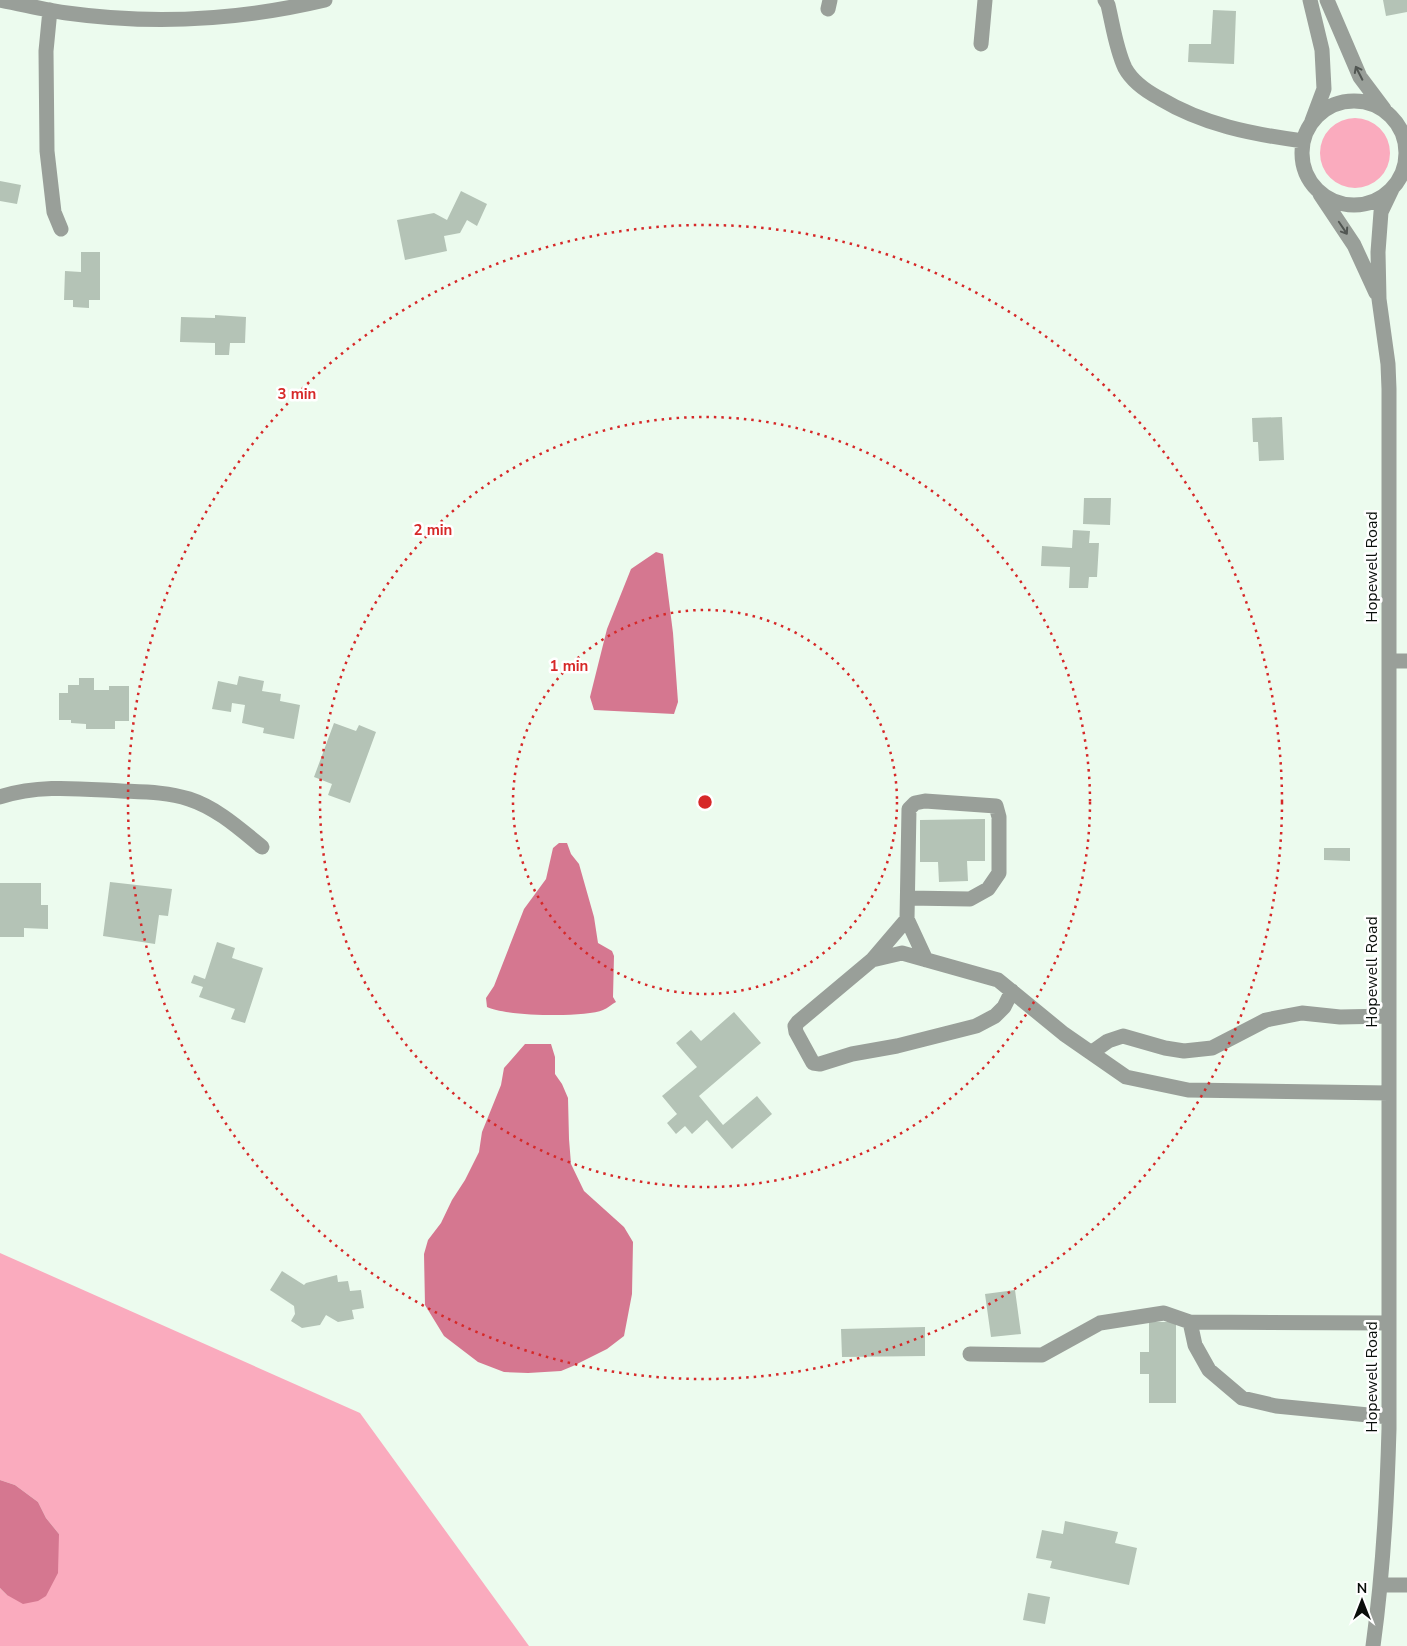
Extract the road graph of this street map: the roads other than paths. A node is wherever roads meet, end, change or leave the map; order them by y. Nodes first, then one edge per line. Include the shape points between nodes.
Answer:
1 (0, 0) edge
2 (325, 0) edge
3 (985, 0) edge
4 (1105, 0) edge
5 (1310, 0) edge
6 (1327, 0) edge
7 (50, 10) junction
8 (981, 44) dead end
9 (1387, 112) junction
10 (1310, 125) junction
11 (1403, 127) edge
12 (1303, 141) junction
13 (1398, 183) edge
14 (1316, 188) junction
15 (61, 228) dead end
16 (1379, 299) junction
17 (1407, 660) edge
18 (1389, 661) junction
19 (0, 796) edge
20 (262, 847) dead end
21 (908, 898) junction
22 (907, 919) junction
23 (872, 960) junction
24 (926, 960) junction
25 (1012, 991) junction
26 (1389, 1016) junction
27 (1091, 1053) junction
28 (1389, 1093) junction
29 (1190, 1322) junction
30 (1389, 1324) junction
31 (970, 1354) dead end
32 (1389, 1417) junction
33 (1381, 1585) junction
34 (1407, 1585) edge
35 (1373, 1646) edge

1 - 7 street
2 - 7 street via 298,7 182,20 124,19
3 - 8 street
4 - 12 street via 1126,69 1144,90 1179,110 1221,127
5 - 10 street via 1322,50 1324,89
9 -> 6 street via 1360,77
7 - 15 street via 46,51 47,151 54,212
9 - 10 street via 1372,104 1354,101 1337,104 1322,112
9 - 11 street
10 - 12 street
11 - 13 street via 1406,154
12 - 14 street via 1302,158 1306,174
13 - 14 street via 1378,199 1362,204 1345,204
13 - 16 street, Hopewell Road via 1381,212
14 -> 16 street, Hopewell Road via 1354,245
16 - 18 street, Hopewell Road via 1389,389
17 - 18 street
18 - 26 street, Hopewell Road
19 - 20 street via 62,788 166,794 212,809
21 - 21 street via 909,809 915,803 925,801 996,806 999,873 988,890 970,899
21 - 22 street
22 - 23 street
22 - 24 street
23 - 24 street via 902,953
23 - 25 street via 795,1026 813,1063 820,1064 976,1026 1000,1012
24 - 25 street via 998,980
25 - 27 street
26 - 27 street via 1294,1014 1266,1020 1212,1048 1184,1051 1123,1036 1108,1041
26 - 28 street, Hopewell Road
27 - 28 street via 1126,1077 1188,1090
28 - 30 street, Hopewell Road
29 - 30 street
29 - 31 street via 1164,1313 1100,1323 1042,1355
29 - 32 street via 1195,1345 1209,1370 1242,1398 1276,1406
30 - 32 street, Hopewell Road
32 - 33 street, Hopewell Road
33 - 34 street
33 - 35 street, Hopewell Road

